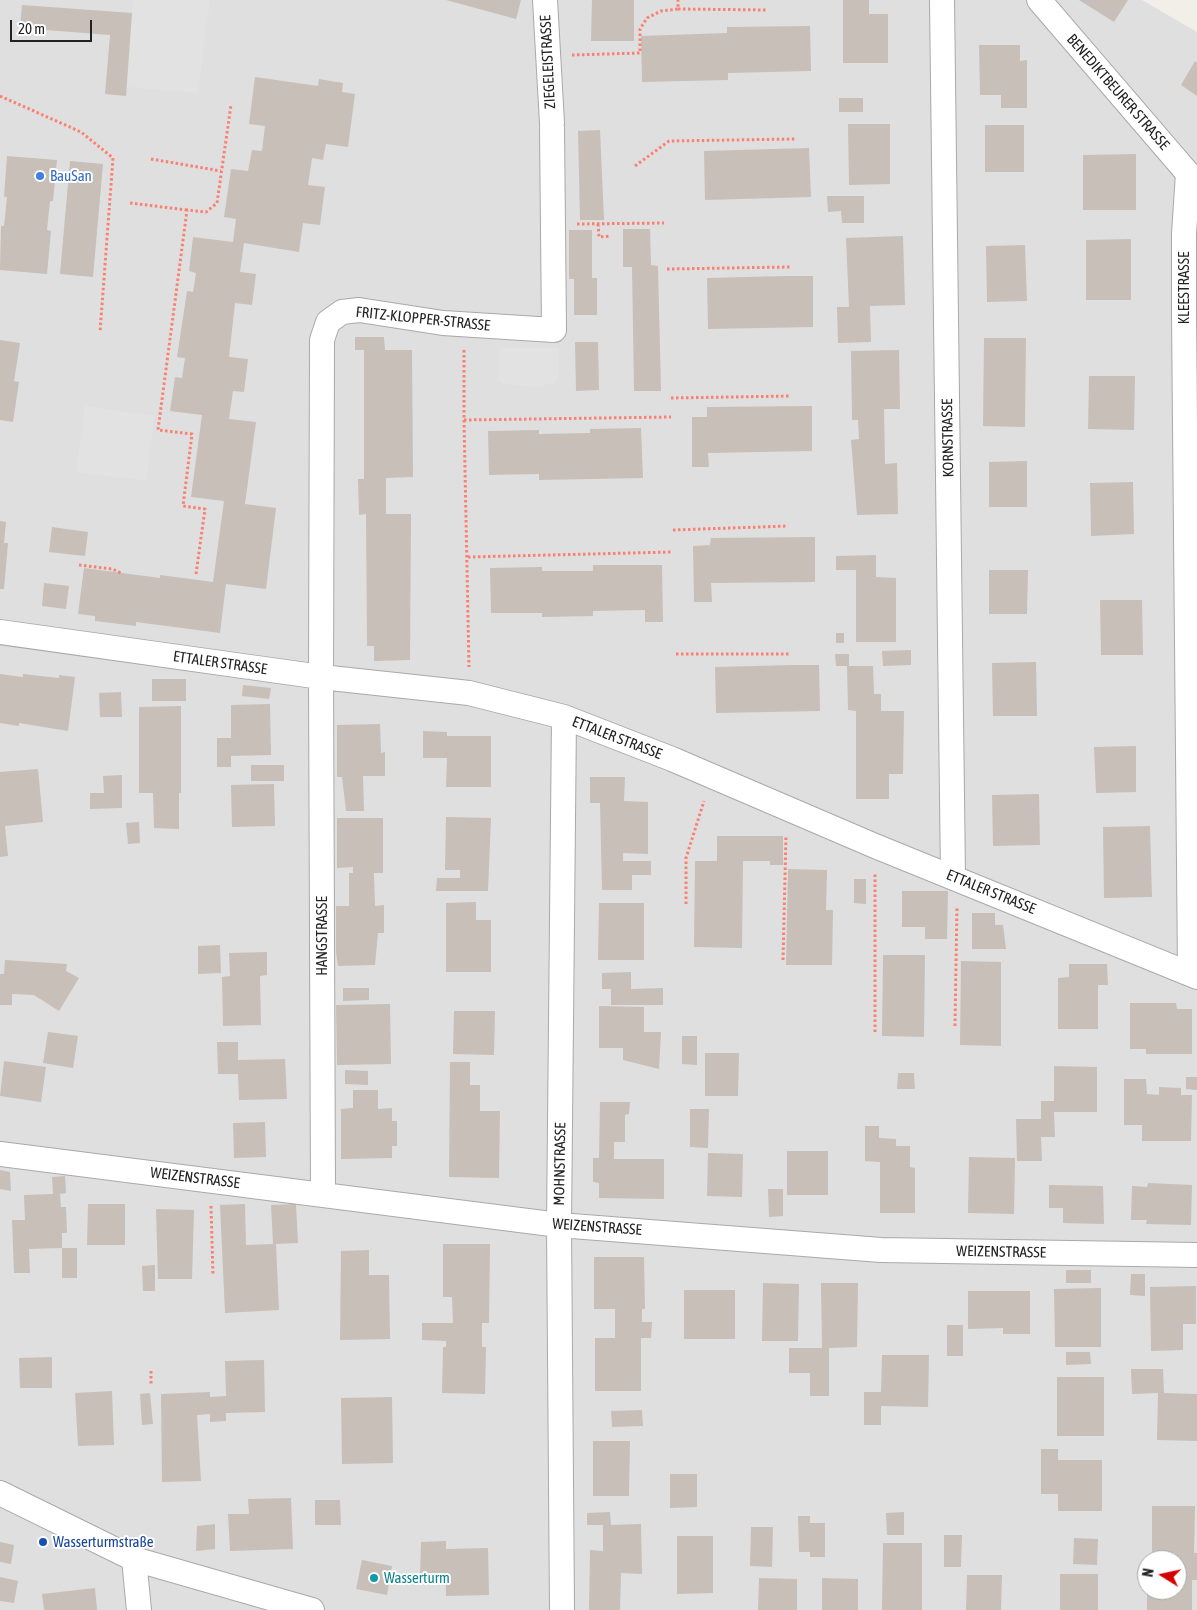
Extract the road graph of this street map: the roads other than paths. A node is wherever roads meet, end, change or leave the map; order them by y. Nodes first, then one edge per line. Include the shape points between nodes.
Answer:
1 (545, 0) edge
2 (942, 0) edge
3 (1039, 0) edge
4 (552, 126) joint
5 (1192, 179) edge
6 (0, 632) edge
7 (320, 677) junction
8 (564, 717) junction
9 (955, 877) junction
10 (1194, 975) edge
11 (0, 1154) edge
12 (323, 1195) junction
13 (559, 1225) junction
14 (1197, 1255) edge
15 (0, 1493) edge
16 (134, 1559) junction
17 (139, 1610) edge
18 (312, 1610) edge
19 (562, 1610) edge

1 - 4 street, ZIEGELEISTRASSE
2 - 9 street, KORNSTRASSE
3 - 5 street, BENEDIKTBEURER STRASSE
4 - 7 street, FRITZ-KLOPPER-STRASSE via 554,330 443,323 359,310 342,312 328,322 322,340
5 - 10 street, KLEESTRASSE via 1184,234 1184,278
6 - 7 street, ETTALER STRASSE
7 - 8 street, ETTALER STRASSE via 469,693
7 - 12 street, HANGSTRASSE
8 - 9 street, ETTALER STRASSE
8 - 13 street, MOHNSTRASSE
9 - 10 street, ETTALER STRASSE
11 - 12 street, WEIZENSTRASSE
12 - 13 street, WEIZENSTRASSE
13 - 14 street, WEIZENSTRASSE via 881,1250
13 - 19 street, MOHNSTRASSE
15 - 16 street
16 - 17 street
16 - 18 street

